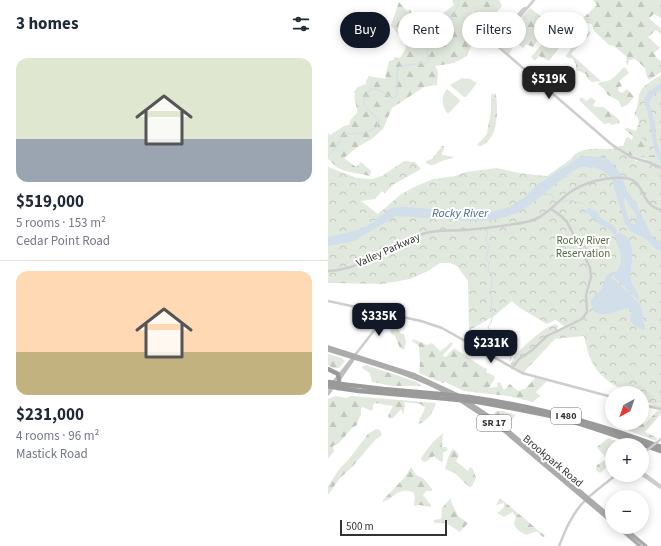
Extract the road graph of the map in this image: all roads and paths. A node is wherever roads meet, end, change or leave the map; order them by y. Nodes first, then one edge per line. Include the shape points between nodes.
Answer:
1 (534, 0) edge
2 (661, 168) edge
3 (551, 209) junction
4 (661, 210) edge
5 (328, 270) edge
6 (328, 301) edge
7 (387, 314) junction
8 (328, 346) edge
9 (328, 350) edge
10 (354, 357) junction
11 (512, 368) junction
12 (328, 369) edge
13 (340, 380) junction
14 (328, 383) edge
15 (328, 389) edge
16 (328, 394) edge
17 (605, 395) edge
18 (649, 407) edge
19 (661, 410) edge
20 (661, 439) edge
21 (661, 447) edge
22 (649, 449) edge
23 (661, 451) edge
24 (649, 479) edge
25 (608, 482) edge
26 (661, 487) edge
27 (587, 499) junction
28 (605, 513) edge
29 (605, 516) edge
30 (626, 534) edge
31 (631, 534) edge
32 (559, 546) edge
33 (640, 546) edge
34 (646, 546) edge

1 - 2 street via 495,44 611,144 631,156
3 - 4 street, Valley Parkway via 576,189 590,183 622,178 636,182 648,203
3 - 5 street, Valley Parkway via 526,222 492,228 430,232 354,266
3 - 11 street via 566,222 590,268 591,277 586,295 587,312 582,319 547,336
6 - 7 street
7 - 10 street
7 - 11 street via 442,328
8 - 10 main road, Brookpark Road / SR 17
9 - 10 main road, Brookpark Road / SR 17
10 - 13 main road
10 - 13 main road
10 - 27 main road, Brookpark Road / SR 17 via 427,380 473,405 499,423
11 - 17 street
12 - 13 highway
13 - 14 highway, I 480, bridge
13 - 15 main road
13 - 16 main road
13 - 21 highway, I 480, bridge via 469,397 567,416
13 - 23 highway, I 480, bridge via 374,392 514,408 573,422
18 - 19 street
20 - 22 street, bridge
24 - 26 street
25 - 27 street
27 - 28 main road, Brookpark Road / SR 17
27 - 29 main road, Brookpark Road / SR 17
27 - 32 street via 572,516
30 - 33 main road
31 - 34 main road

